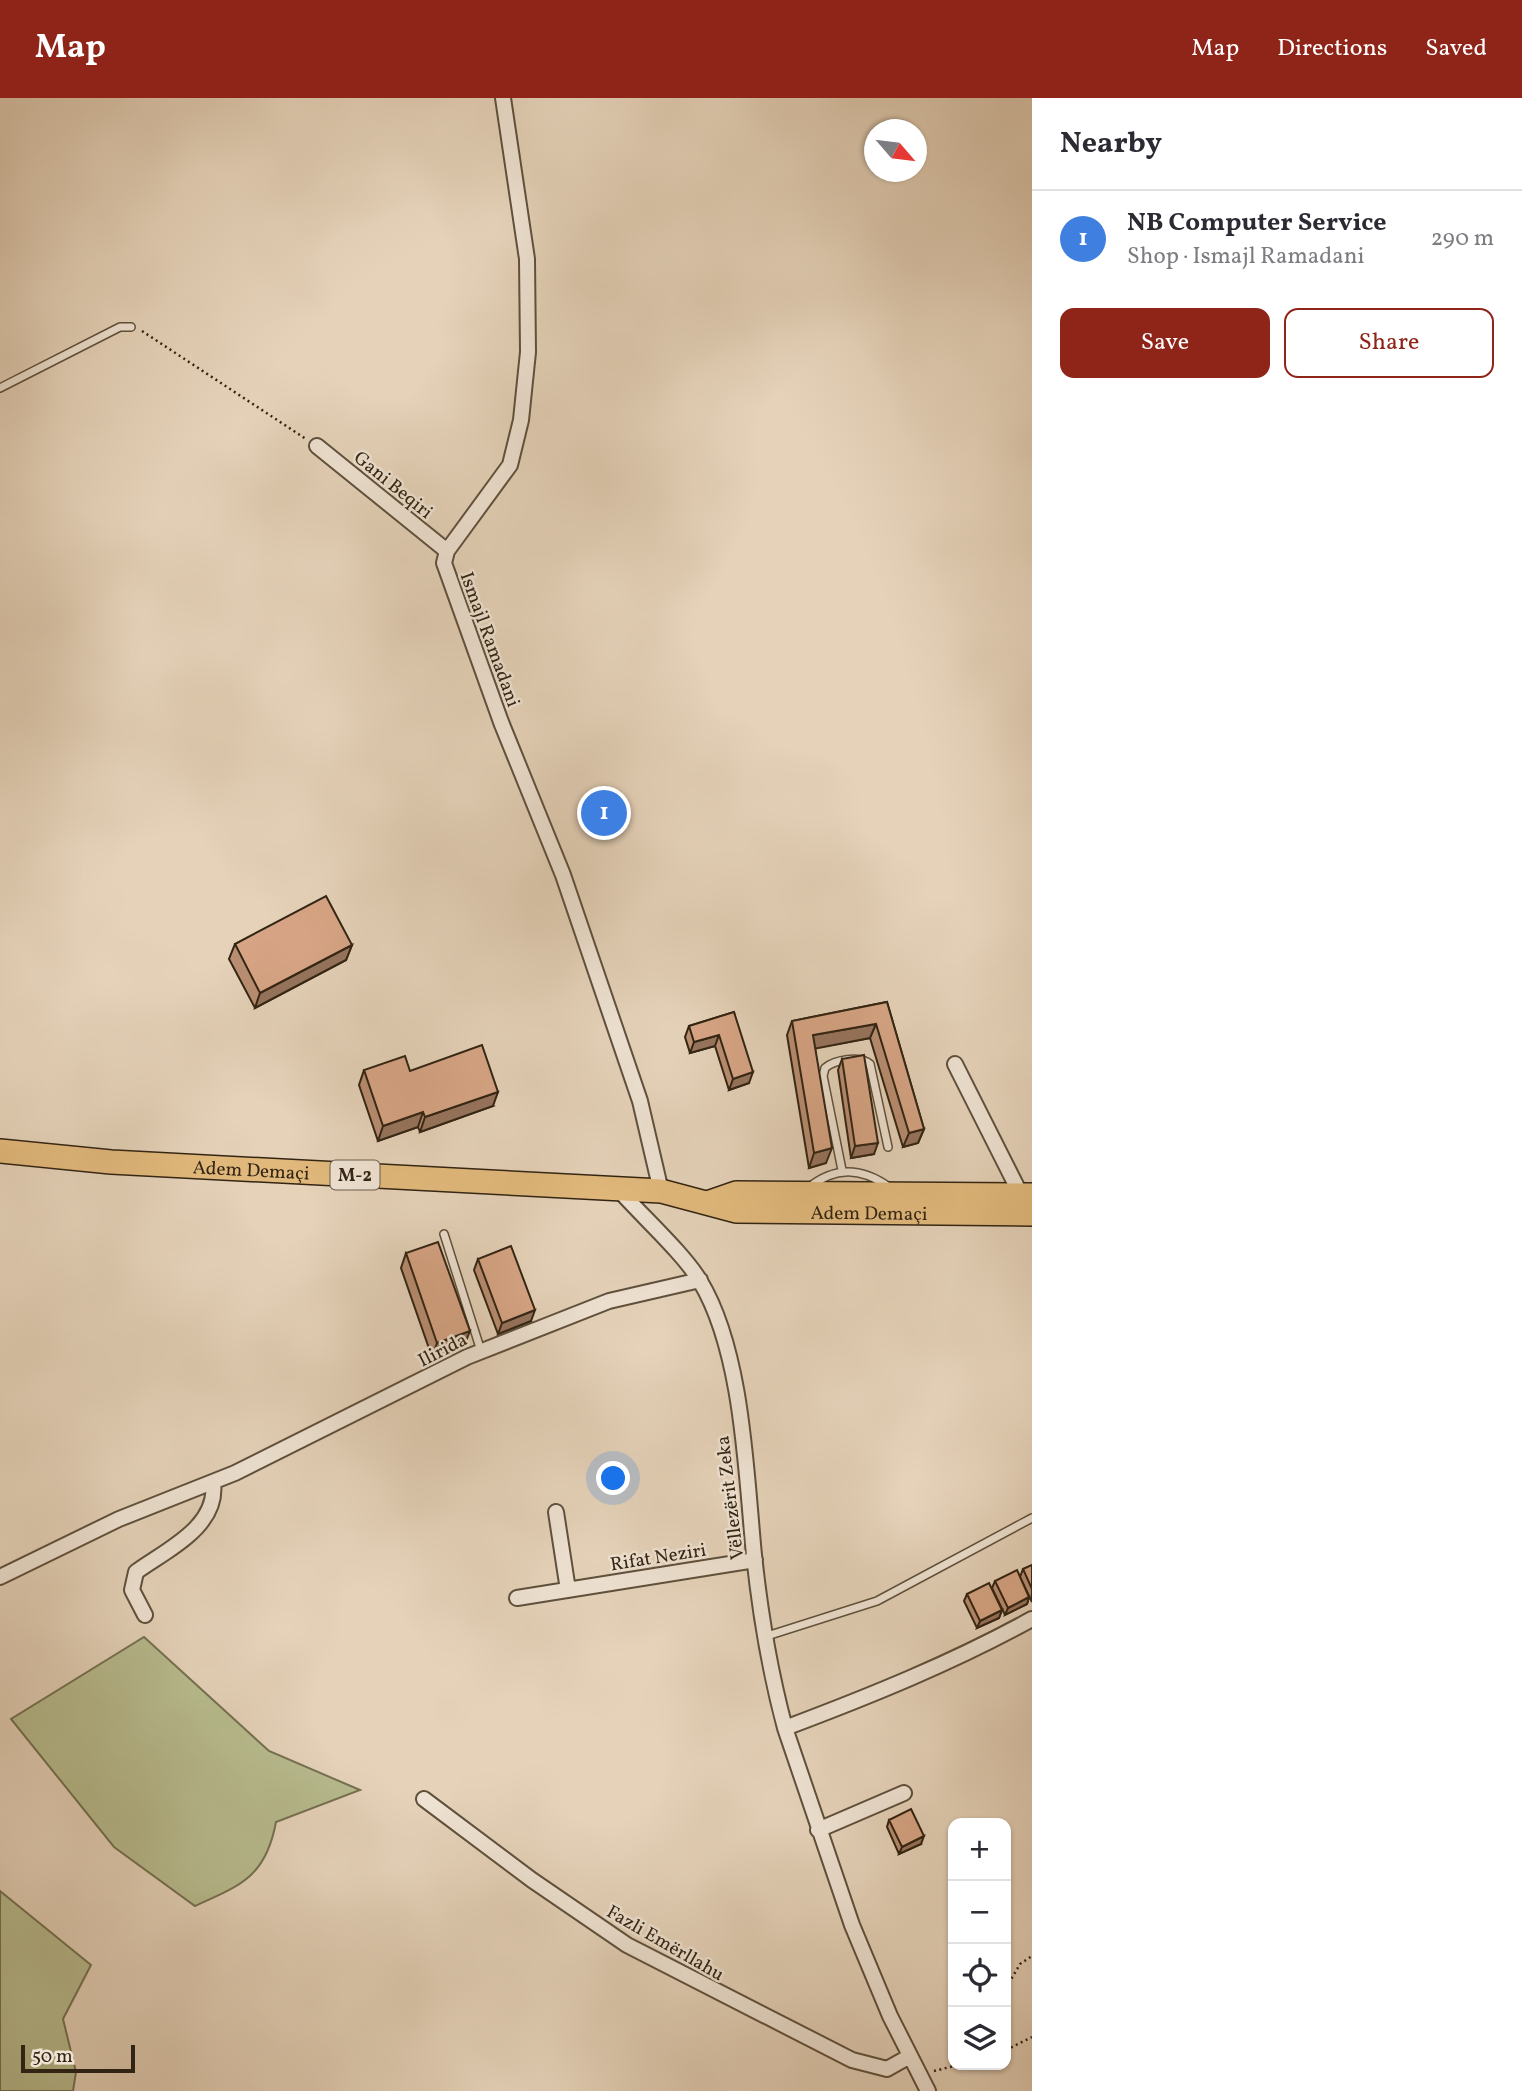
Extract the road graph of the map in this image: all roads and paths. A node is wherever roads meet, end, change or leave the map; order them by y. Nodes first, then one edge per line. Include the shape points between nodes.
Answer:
1 (503, 98) edge
2 (131, 327) joint
3 (0, 388) edge
4 (317, 446) joint
5 (447, 551) junction
6 (955, 1064) dead end
7 (888, 1147) dead end
8 (0, 1151) edge
9 (842, 1170) junction
10 (619, 1190) junction
11 (661, 1191) junction
12 (801, 1194) junction
13 (898, 1194) junction
14 (1028, 1201) edge
15 (710, 1202) junction
16 (444, 1234) dead end
17 (700, 1280) junction
18 (481, 1351) junction
19 (213, 1482) junction
20 (556, 1513) dead end
21 (1032, 1518) edge
22 (755, 1560) junction
23 (0, 1577) edge
24 (568, 1590) junction
25 (517, 1598) dead end
26 (145, 1615) dead end
27 (1032, 1619) edge
28 (767, 1636) junction
29 (785, 1728) junction
30 (904, 1793) dead end
31 (424, 1799) dead end
32 (818, 1830) junction
33 (1032, 1956) edge
34 (1011, 1980) edge
35 (1032, 2038) edge
36 (1011, 2048) edge
37 (910, 2056) junction
38 (948, 2067) edge
39 (921, 2074) junction
40 (928, 2091) edge

1 - 5 street, Ismajl Ramadani via 527,259 528,352 521,419 510,465
2 - 3 lane via 120,327
2 - 4 path via 152,335
4 - 5 street, Gani Beqiri
5 - 11 street, Ismajl Ramadani via 446,574 563,875 631,1076
6 - 14 street
7 - 9 lane via 870,1064 860,1059 830,1064 823,1076
8 - 10 main road, Adem Demaçi / M-2 via 124,1163
9 - 12 lane
9 - 13 lane via 865,1173
10 - 11 main road, Adem Demaçi / M-2
10 - 17 street, Vëllezërit Zeka
11 - 15 main road, Adem Demaçi / M-2
12 - 13 main road, Adem Demaçi / M-2
12 - 15 main road, Adem Demaçi / M-2 via 736,1193
13 - 14 main road, Adem Demaçi / M-2
14 - 15 main road, Adem Demaçi / M-2 via 736,1211
16 - 18 lane
17 - 18 street, Ilirida via 609,1301
17 - 22 street, Vëllezërit Zeka via 718,1322 732,1374
18 - 19 street, Ilirida
19 - 23 street, Ilirida via 119,1519
19 - 26 street via 212,1502 198,1528 136,1572 132,1591
20 - 24 street
21 - 28 lane via 877,1601
22 - 24 street, Rifat Neziri
22 - 28 street, Vëllezërit Zeka
24 - 25 street, Rifat Neziri
27 - 29 street via 891,1688
28 - 29 street, Vëllezërit Zeka
29 - 32 street, Vëllezërit Zeka
30 - 32 street
31 - 37 street, Fazli Emërllahu via 626,1945 727,1999 852,2060 887,2069
32 - 37 street, Vëllezërit Zeka via 852,1925
33 - 34 path via 1020,1964
35 - 36 path
37 - 39 street, Vëllezërit Zeka
38 - 39 path
39 - 40 street, Vëllezërit Zeka

